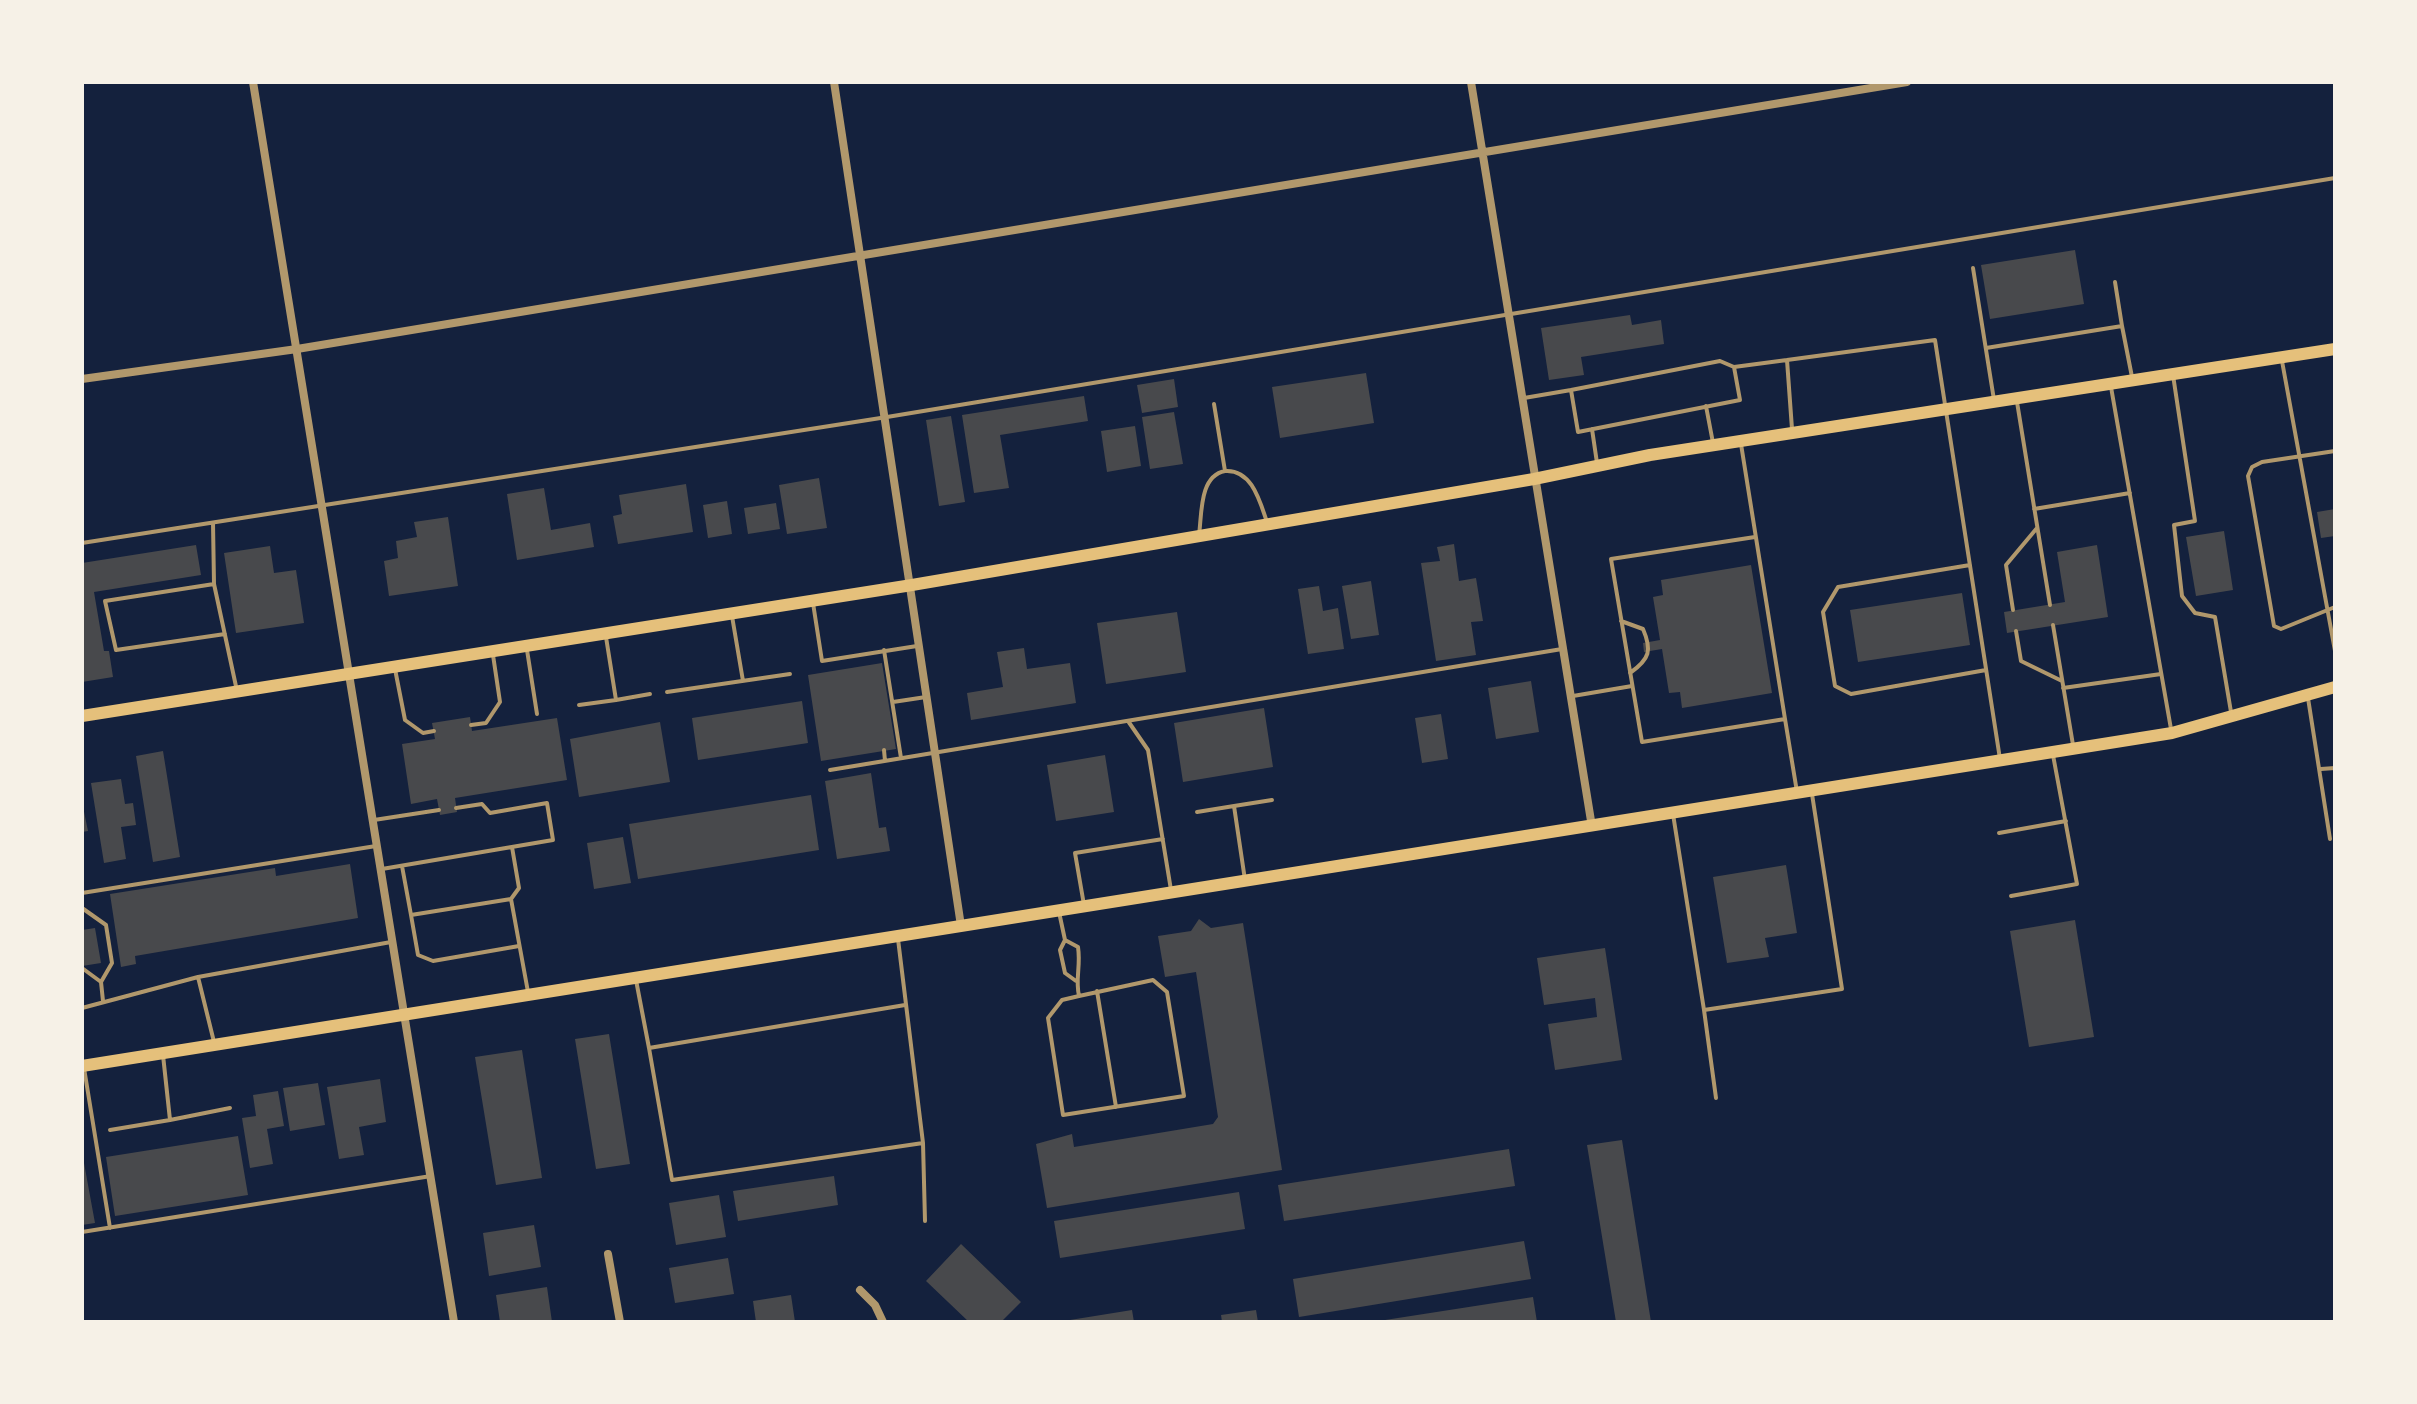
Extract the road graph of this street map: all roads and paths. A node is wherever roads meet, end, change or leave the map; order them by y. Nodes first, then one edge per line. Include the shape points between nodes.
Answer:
1 (253, 82) edge
2 (834, 82) edge
3 (1471, 82) edge
4 (1907, 82) edge
5 (1482, 151) junction
6 (2335, 178) edge
7 (863, 257) junction
8 (1973, 268) dead end
9 (2115, 282) dead end
10 (1508, 316) junction
11 (2122, 326) junction
12 (1986, 348) junction
13 (297, 349) junction
14 (2335, 349) edge
15 (2281, 359) junction
16 (1787, 360) junction
17 (1734, 367) junction
18 (2173, 375) junction
19 (82, 379) edge
20 (2132, 381) junction
21 (2111, 385) junction
22 (1571, 390) junction
23 (1522, 399) junction
24 (2016, 399) junction
25 (1995, 402) junction
26 (1214, 404) dead end
27 (1706, 406) junction
28 (1947, 410) junction
29 (887, 417) junction
30 (1592, 429) junction
31 (1792, 433) junction
32 (1741, 441) junction
33 (1713, 446) junction
34 (2335, 451) edge
35 (2298, 456) junction
36 (1598, 465) junction
37 (1225, 471) junction
38 (1534, 479) junction
39 (2130, 493) junction
40 (323, 506) junction
41 (2034, 509) junction
42 (213, 522) junction
43 (1268, 524) junction
44 (2037, 528) junction
45 (1199, 536) junction
46 (1755, 537) junction
47 (82, 543) edge
48 (1970, 565) junction
49 (214, 584) junction
50 (912, 585) junction
51 (812, 601) junction
52 (2050, 605) dead end
53 (2335, 607) edge
54 (2013, 610) dead end
55 (2327, 610) junction
56 (732, 614) junction
57 (1621, 621) junction
58 (2053, 625) dead end
59 (2016, 631) dead end
60 (225, 634) junction
61 (606, 634) junction
62 (921, 645) junction
63 (527, 647) junction
64 (1562, 649) junction
65 (884, 650) junction
66 (2335, 651) edge
67 (493, 653) junction
68 (395, 669) junction
69 (1986, 670) junction
70 (1630, 673) junction
71 (790, 674) dead end
72 (2161, 674) junction
73 (352, 676) junction
74 (743, 681) junction
75 (2062, 681) junction
76 (1632, 686) junction
77 (2335, 687) edge
78 (2063, 688) junction
79 (667, 692) dead end
80 (237, 693) junction
81 (650, 694) dead end
82 (2308, 696) junction
83 (928, 697) junction
84 (1570, 697) junction
85 (616, 700) junction
86 (893, 702) junction
87 (579, 705) dead end
88 (537, 714) dead end
89 (82, 716) edge
90 (2232, 718) junction
91 (1785, 719) junction
92 (1128, 721) junction
93 (471, 725) dead end
94 (434, 731) dead end
95 (2172, 733) junction
96 (2073, 749) junction
97 (884, 750) dead end
98 (936, 752) junction
99 (2053, 753) junction
100 (901, 758) junction
101 (885, 761) junction
102 (2000, 761) junction
103 (2335, 768) edge
104 (2321, 769) junction
105 (830, 770) dead end
106 (1812, 792) junction
107 (1797, 794) junction
108 (1272, 800) dead end
109 (1234, 806) junction
110 (456, 808) dead end
111 (439, 810) dead end
112 (1197, 812) dead end
113 (1673, 814) junction
114 (374, 820) junction
115 (2066, 821) junction
116 (1592, 827) junction
117 (1999, 833) dead end
118 (1163, 839) junction
119 (2330, 839) dead end
120 (379, 846) junction
121 (512, 847) junction
122 (402, 866) junction
123 (382, 869) junction
124 (1245, 882) junction
125 (82, 893) edge
126 (1172, 893) junction
127 (2011, 896) dead end
128 (511, 899) junction
129 (1084, 907) junction
130 (82, 908) edge
131 (1059, 911) junction
132 (411, 915) junction
133 (961, 926) junction
134 (898, 936) junction
135 (1065, 940) junction
136 (394, 941) junction
137 (519, 946) junction
138 (82, 968) edge
139 (198, 977) junction
140 (636, 977) junction
141 (1076, 981) junction
142 (101, 982) junction
143 (1097, 991) junction
144 (528, 994) junction
145 (1079, 996) junction
146 (103, 1001) junction
147 (905, 1005) junction
148 (82, 1008) edge
149 (1704, 1010) junction
150 (405, 1013) junction
151 (214, 1044) junction
152 (649, 1048) junction
153 (162, 1053) junction
154 (83, 1066) edge
155 (1716, 1098) dead end
156 (1116, 1107) junction
157 (230, 1108) dead end
158 (170, 1120) junction
159 (110, 1130) dead end
160 (923, 1143) junction
161 (431, 1176) junction
162 (925, 1221) dead end
163 (110, 1228) junction
164 (82, 1232) edge
165 (608, 1254) dead end
166 (860, 1290) dead end
167 (454, 1322) edge
168 (620, 1322) edge
169 (883, 1322) edge

1 - 13 street
2 - 7 street
3 - 5 street
4 - 5 street
5 - 7 street
5 - 10 street
6 - 10 lane
7 - 13 street
7 - 29 street
8 - 12 lane
9 - 11 lane
10 - 23 street
10 - 29 lane
11 - 12 lane
11 - 20 lane
12 - 25 lane
13 - 19 street
13 - 40 street
14 - 15 main road
15 - 18 main road
15 - 35 lane
16 - 17 lane
16 - 28 lane via 1935,340
16 - 31 lane
17 - 22 lane via 1720,361
17 - 27 lane via 1740,400
18 - 20 main road
18 - 90 lane via 2195,521 2174,525 2182,596 2195,613 2215,617
20 - 21 main road
21 - 24 main road
21 - 39 lane
22 - 23 lane
22 - 30 lane via 1578,432
23 - 38 street
24 - 25 main road
24 - 41 lane
25 - 28 main road
26 - 37 lane
27 - 30 lane
27 - 33 lane
28 - 31 main road
28 - 48 lane
29 - 40 lane
29 - 50 street
30 - 36 lane
31 - 32 main road
32 - 33 main road
32 - 46 lane
33 - 36 main road
34 - 35 lane
35 - 55 lane
35 - 55 lane via 2262,462 2248,476 2270,620 2281,629
36 - 38 main road
37 - 43 lane via 1243,475 1254,488
37 - 45 lane via 1209,480
38 - 43 main road
38 - 64 street
39 - 41 lane
39 - 72 lane
40 - 42 lane
40 - 73 street
41 - 44 lane
42 - 47 lane
42 - 49 lane
43 - 45 main road
44 - 52 lane
44 - 54 lane via 2006,565
45 - 50 main road
46 - 57 lane via 1611,559
46 - 91 lane
48 - 69 lane
48 - 69 lane via 1838,587 1823,612 1835,686 1851,694
49 - 60 lane
49 - 60 lane via 105,601 116,650
50 - 51 main road
50 - 62 street
51 - 56 main road
51 - 65 lane via 822,661
53 - 55 lane
55 - 66 lane
56 - 61 main road
56 - 74 lane
57 - 70 lane
57 - 70 lane via 1643,629 1650,651
58 - 75 lane
59 - 75 lane via 2021,661
60 - 80 lane
61 - 63 main road
61 - 85 lane
62 - 65 lane
62 - 83 street
63 - 67 main road
63 - 88 lane
64 - 84 street
64 - 92 lane
65 - 86 lane
67 - 68 main road
67 - 93 lane via 500,702 486,723
68 - 73 main road
68 - 94 lane via 405,720 423,733
69 - 102 lane
70 - 76 lane
71 - 74 lane
72 - 78 lane
72 - 95 lane
73 - 80 main road
73 - 114 street
74 - 79 lane
75 - 78 lane
76 - 84 lane
76 - 91 lane via 1642,742
77 - 82 main road
78 - 96 lane
80 - 89 main road
81 - 85 lane
82 - 90 main road
82 - 104 lane
83 - 86 lane
83 - 98 street
84 - 116 street
85 - 87 lane
86 - 100 lane
90 - 95 main road
91 - 107 lane
92 - 98 lane
92 - 118 lane via 1148,750
95 - 96 main road
96 - 99 main road
97 - 101 lane
98 - 100 lane
98 - 133 street
99 - 102 main road
99 - 115 lane
100 - 101 lane
101 - 105 lane
102 - 106 main road
103 - 104 lane
104 - 119 lane
106 - 107 main road
106 - 149 lane via 1842,989
107 - 113 main road
108 - 109 lane
109 - 112 lane
109 - 124 lane
110 - 121 lane via 482,804 490,813 547,803 553,840
111 - 114 lane
113 - 116 main road
113 - 149 lane
114 - 120 street
115 - 117 lane
115 - 127 lane via 2077,884
116 - 124 main road
118 - 126 lane
118 - 129 lane via 1075,853
120 - 123 street
120 - 125 lane
121 - 122 lane
121 - 128 lane via 519,888
122 - 123 lane
122 - 132 lane
123 - 136 street
124 - 126 main road
126 - 129 main road
128 - 132 lane
128 - 137 lane
129 - 131 main road
130 - 142 lane via 106,925 112,963
131 - 133 main road
131 - 135 lane
132 - 137 lane via 418,955 433,961
133 - 134 main road
134 - 140 main road
134 - 147 lane
135 - 141 lane via 1060,950 1065,973
135 - 141 lane via 1078,947 1081,970
136 - 139 lane
136 - 150 street
137 - 144 lane
138 - 142 lane
139 - 146 lane
139 - 151 lane
140 - 144 main road
140 - 152 lane
141 - 145 lane
142 - 146 lane
143 - 145 lane
143 - 156 lane
143 - 156 lane via 1153,980 1167,992 1184,1096
144 - 150 main road
145 - 156 lane via 1062,1000 1048,1018 1063,1115
146 - 148 lane
147 - 152 lane
147 - 160 lane
149 - 155 lane
150 - 151 main road
150 - 161 street
151 - 153 main road
152 - 160 lane via 672,1180
153 - 154 main road
153 - 158 lane
154 - 163 lane
157 - 158 lane
158 - 159 lane
160 - 162 lane
161 - 163 lane
161 - 167 street
163 - 164 lane
165 - 168 street
166 - 169 street

